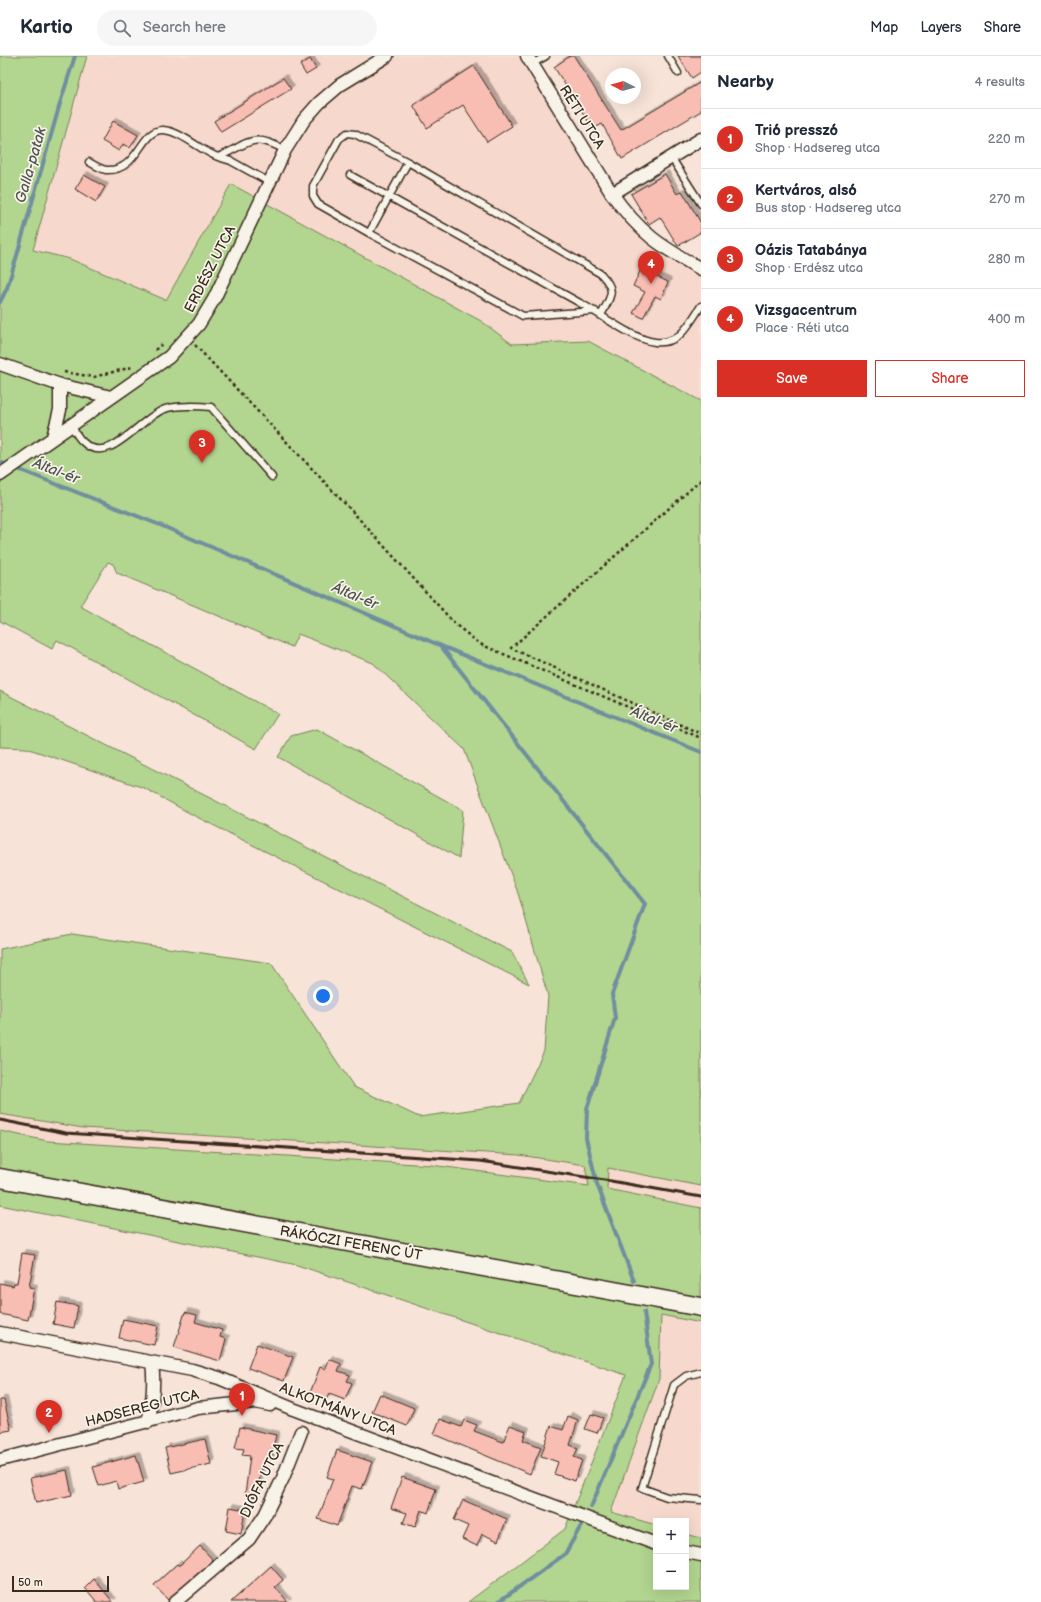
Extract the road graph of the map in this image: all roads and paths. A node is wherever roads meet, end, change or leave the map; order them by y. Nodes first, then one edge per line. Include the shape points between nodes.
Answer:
1 (387, 56) edge
2 (546, 56) edge
3 (668, 56) edge
4 (529, 60) edge
5 (678, 73) dead end
6 (701, 138) edge
7 (285, 150) junction
8 (218, 157) junction
9 (671, 157) junction
10 (89, 162) dead end
11 (408, 162) junction
12 (350, 175) dead end
13 (269, 182) junction
14 (612, 194) junction
15 (389, 197) junction
16 (701, 204) edge
17 (369, 233) junction
18 (701, 270) edge
19 (701, 306) edge
20 (598, 313) junction
21 (188, 337) junction
22 (169, 338) dead end
23 (153, 352) dead end
24 (0, 364) edge
25 (136, 366) dead end
26 (41, 379) junction
27 (60, 385) junction
28 (111, 397) junction
29 (71, 425) junction
30 (53, 437) junction
31 (0, 475) edge
32 (272, 477) dead end
33 (701, 480) edge
34 (701, 734) edge
35 (701, 738) edge
36 (0, 1178) edge
37 (701, 1307) edge
38 (0, 1333) edge
39 (152, 1363) junction
40 (701, 1372) edge
41 (293, 1409) junction
42 (148, 1422) junction
43 (301, 1432) dead end
44 (0, 1460) edge
45 (701, 1500) edge
46 (653, 1543) edge
47 (689, 1553) edge
48 (701, 1555) edge
49 (175, 1602) edge

1 - 7 street, ERDÉSZ UTCA via 340,85 319,103 304,120
2 - 4 lane
3 - 5 lane
4 - 14 street, RÉTI UTCA
6 - 9 street
7 - 8 lane via 269,141 257,139
7 - 13 street, ERDÉSZ UTCA
8 - 10 lane via 174,132 162,130 152,133 131,161 118,168 105,170
8 - 13 lane via 231,161
9 - 14 street
9 - 16 lane
11 - 15 lane
11 - 17 lane via 355,134 347,133 339,139 313,186 313,196 318,204
11 - 20 lane via 601,274 610,284 611,297
12 - 15 lane
13 - 21 street, ERDÉSZ UTCA via 214,299
14 - 18 street, RÉTI UTCA via 628,216 647,235
15 - 17 lane
15 - 20 lane
17 - 20 lane via 523,316
19 - 20 lane via 683,334 666,342 639,338
21 - 28 street, ERDÉSZ UTCA via 169,357
21 - 35 path via 456,625 480,644
22 - 23 path
24 - 26 street
25 - 26 path via 94,377 50,370
26 - 27 street
27 - 28 street
27 - 30 street via 60,410
28 - 29 street, ERDÉSZ UTCA
29 - 30 street, ERDÉSZ UTCA
29 - 32 lane via 83,442 95,450 107,450 166,408 211,407
30 - 31 street, ERDÉSZ UTCA
33 - 34 path via 511,648
36 - 37 main road, RÁKÓCZI FERENC ÚT
38 - 39 street, ALKOTMÁNY UTCA
39 - 41 street, ALKOTMÁNY UTCA via 219,1378
39 - 42 street via 153,1403
40 - 45 lane via 686,1376 674,1385 642,1488 667,1497
41 - 42 street, HADSEREG UTCA via 255,1402 228,1404 198,1408
41 - 46 street, ALKOTMÁNY UTCA
42 - 44 street, HADSEREG UTCA
43 - 49 street, DIÓFA UTCA via 265,1515 249,1539
47 - 48 street

